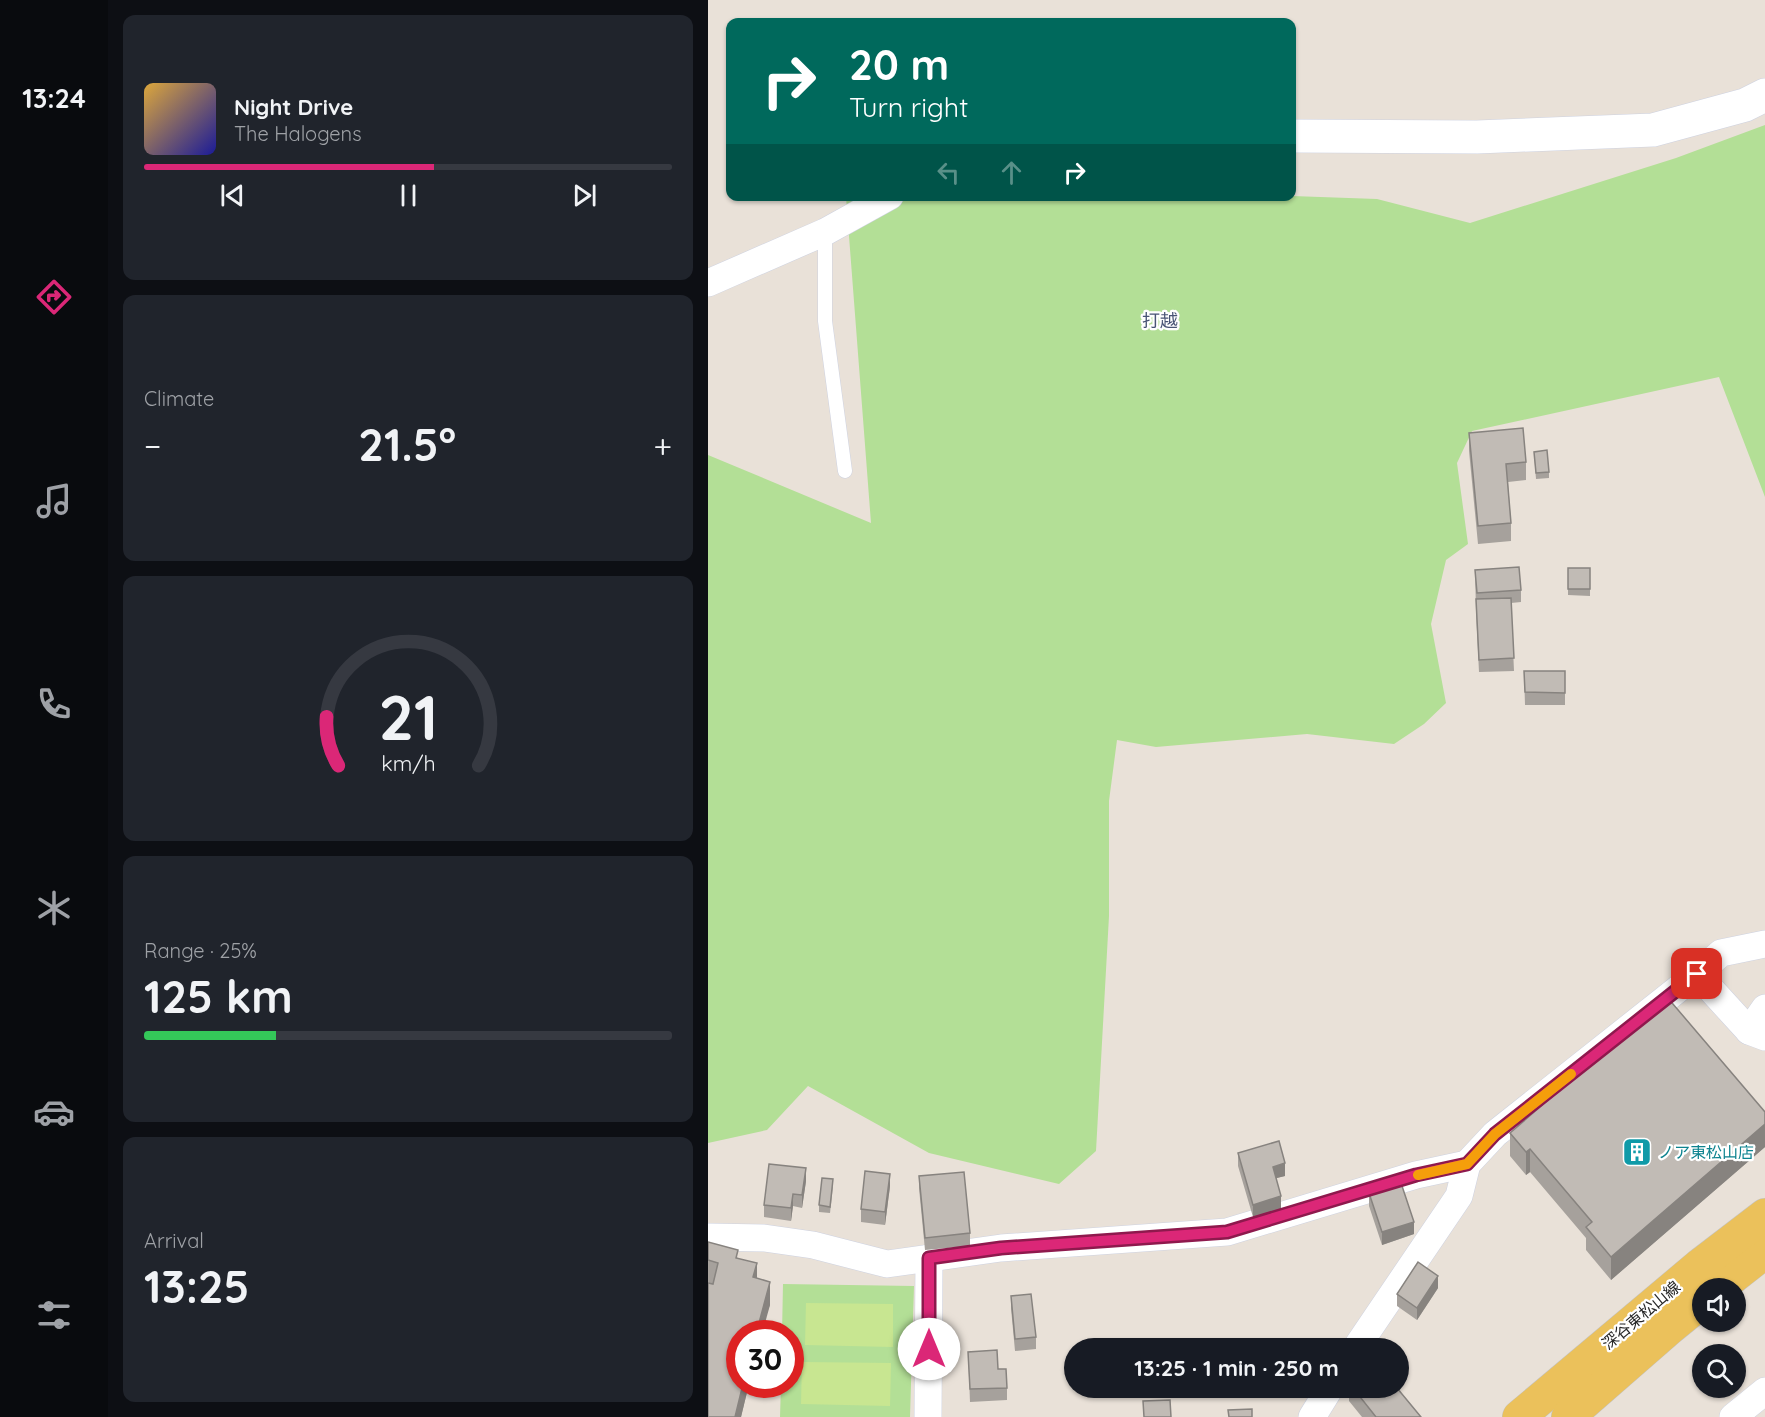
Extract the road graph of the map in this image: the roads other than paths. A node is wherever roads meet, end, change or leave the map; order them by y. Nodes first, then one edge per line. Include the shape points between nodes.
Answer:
1 (1765, 95) edge
2 (1296, 136) edge
3 (881, 201) edge
4 (825, 232) junction
5 (708, 283) edge
6 (845, 471) dead end
7 (1765, 944) edge
8 (1697, 974) junction
9 (1765, 1008) edge
10 (1757, 1034) edge
11 (1467, 1164) junction
12 (1765, 1215) edge
13 (708, 1237) edge
14 (1765, 1252) edge
15 (929, 1258) junction
16 (1732, 1278) edge
17 (1692, 1310) edge
18 (1363, 1338) edge
19 (1765, 1391) edge
20 (1324, 1398) edge
21 (928, 1417) edge
22 (1312, 1417) edge
23 (1520, 1417) edge
24 (1568, 1417) edge
25 (1732, 1417) edge

1 - 2 street via 1745,105 1653,130 1477,137
3 - 4 street
4 - 5 street
4 - 6 lane via 825,321
7 - 8 street via 1721,953
8 - 10 street
8 - 11 street via 1495,1134
9 - 10 street
11 - 15 street via 1416,1175 1227,1232 1001,1248
11 - 18 street via 1459,1196
12 - 23 main road, 深谷東松山線
13 - 15 street via 764,1238 813,1245 887,1264
14 - 16 main road
15 - 21 street
17 - 24 main road, 深谷東松山線
19 - 25 street
20 - 22 street

